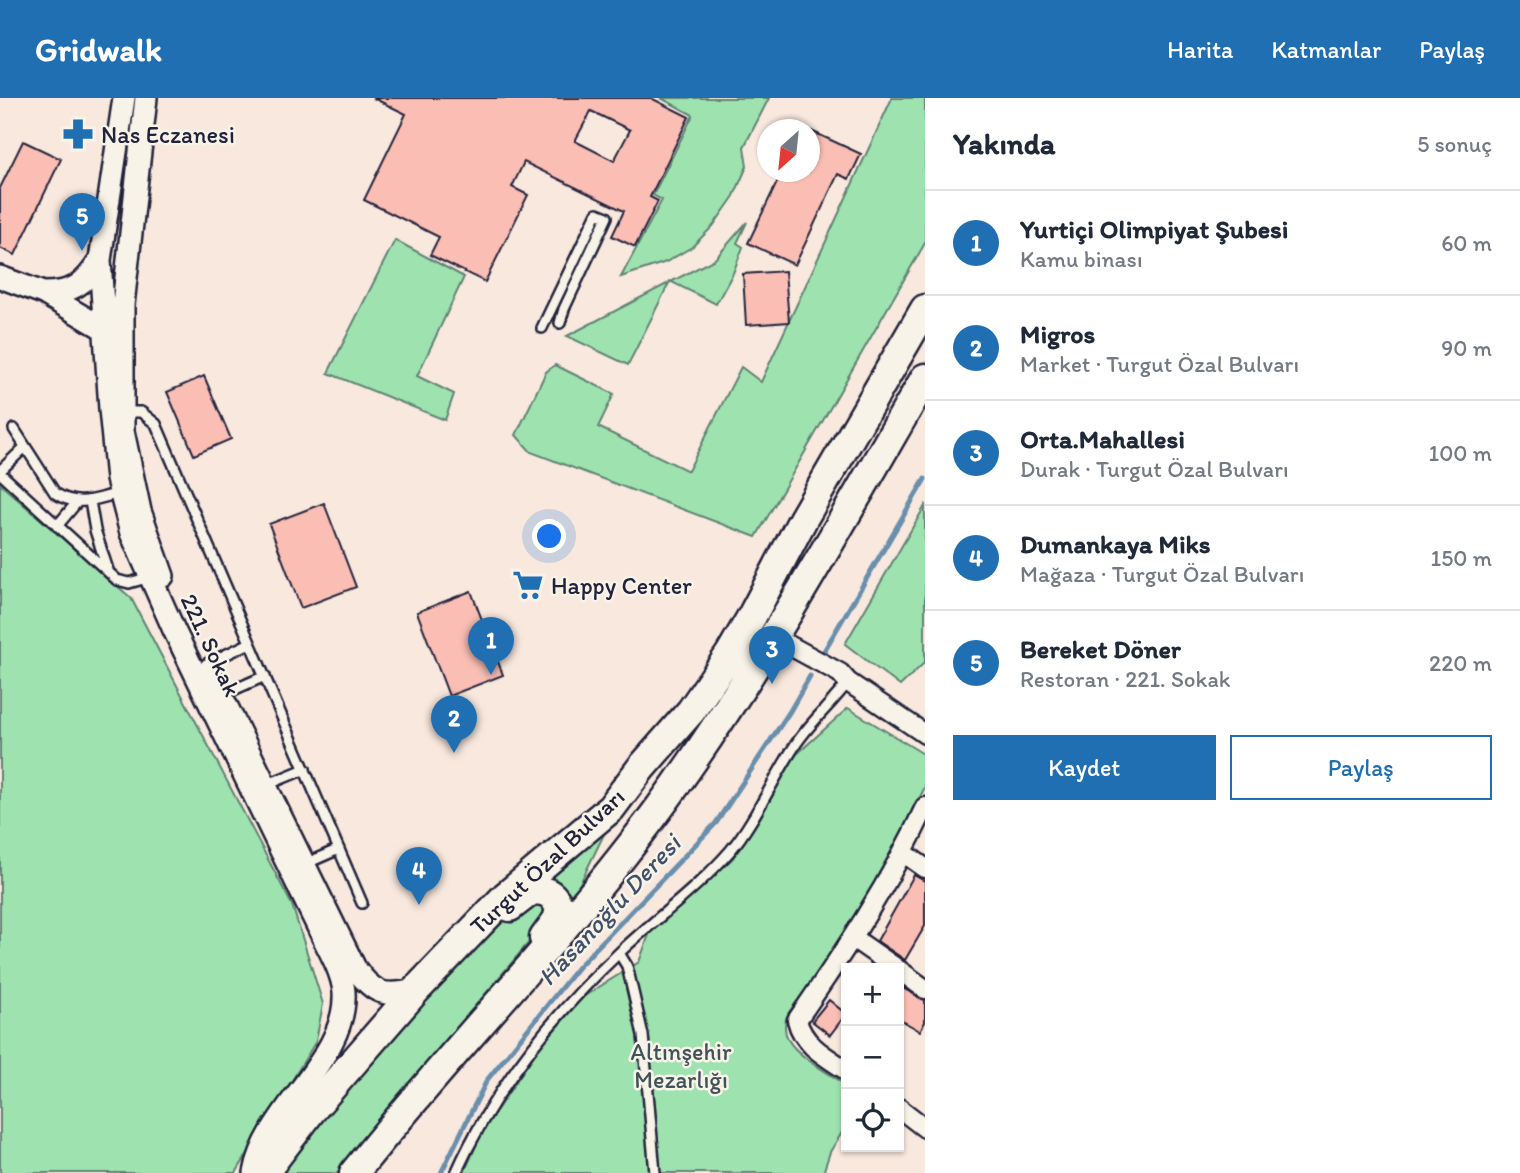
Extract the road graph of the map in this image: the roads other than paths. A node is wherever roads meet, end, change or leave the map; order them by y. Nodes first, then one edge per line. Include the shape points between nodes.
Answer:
1 (124, 98) edge
2 (146, 98) edge
3 (100, 260) junction
4 (0, 277) edge
5 (43, 293) junction
6 (925, 309) edge
7 (560, 323) dead end
8 (542, 328) dead end
9 (104, 329) junction
10 (925, 378) edge
11 (123, 411) junction
12 (14, 429) dead end
13 (25, 447) junction
14 (0, 472) edge
15 (121, 492) junction
16 (78, 501) junction
17 (90, 501) junction
18 (57, 526) junction
19 (109, 573) junction
20 (150, 577) junction
21 (752, 616) junction
22 (774, 637) junction
23 (250, 643) junction
24 (206, 664) junction
25 (265, 676) junction
26 (844, 677) junction
27 (222, 695) junction
28 (925, 734) edge
29 (305, 769) junction
30 (266, 785) junction
31 (925, 807) edge
32 (339, 849) junction
33 (904, 853) junction
34 (305, 864) junction
35 (925, 868) edge
36 (362, 903) dead end
37 (853, 938) junction
38 (619, 953) junction
39 (888, 963) edge
40 (904, 974) edge
41 (925, 989) edge
42 (416, 990) junction
43 (467, 1038) junction
44 (841, 1067) edge
45 (904, 1112) edge
46 (925, 1128) edge
47 (255, 1173) edge
48 (264, 1173) edge
49 (354, 1173) edge
50 (456, 1173) edge
51 (655, 1173) edge

1 - 3 street, 221. Sokak
2 - 11 street, 221. Sokak via 122,305
3 - 5 street via 89,277 74,288
3 - 9 street, 221. Sokak
4 - 5 street
5 - 9 street
6 - 21 main road, Turgut Özal Bulvarı
7 - 8 lane via 607,217 597,213
9 - 15 street, 221. Sokak
10 - 22 main road, Turgut Özal Bulvarı
11 - 23 lane via 141,412 156,424
11 - 24 street, 221. Sokak via 140,511 164,579
12 - 13 lane
13 - 14 lane
13 - 16 lane via 55,493
14 - 18 lane
15 - 17 lane
15 - 20 street, 221. Sokak via 131,533
16 - 17 lane
16 - 18 lane
17 - 19 lane
18 - 19 lane
19 - 20 lane via 123,583
20 - 47 street, 221. Sokak via 318,927 344,992 338,1027 328,1048 270,1132
21 - 22 main road
21 - 42 main road, Turgut Özal Bulvarı via 691,711 611,808 506,896
22 - 26 street
22 - 43 main road, Turgut Özal Bulvarı via 660,806 578,912
23 - 24 lane
23 - 25 lane
24 - 27 street, 221. Sokak
25 - 27 lane
25 - 29 lane
26 - 28 street
26 - 38 lane via 835,700 794,745 731,850
27 - 30 street, 221. Sokak
29 - 30 lane
29 - 32 lane
30 - 34 street, 221. Sokak
31 - 33 street
32 - 34 lane
32 - 36 lane
33 - 35 street
33 - 37 street
34 - 42 street, 221. Sokak via 367,985 396,995
37 - 39 street
37 - 44 street via 797,1020 800,1034
38 - 50 lane via 545,1030 515,1069 486,1112
38 - 51 lane via 627,966 643,1035
40 - 41 street
42 - 43 main road via 523,895 532,890 552,895 560,909 557,920
42 - 48 main road, Turgut Özal Bulvarı
43 - 49 main road, Turgut Özal Bulvarı
45 - 46 street

